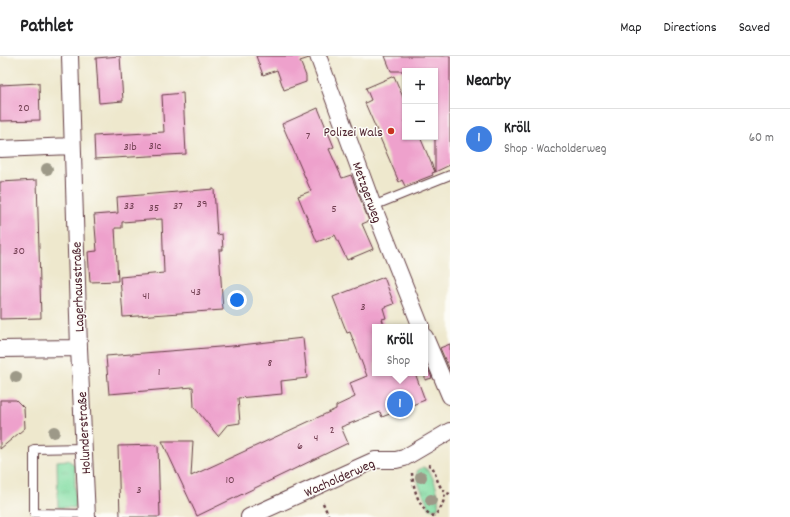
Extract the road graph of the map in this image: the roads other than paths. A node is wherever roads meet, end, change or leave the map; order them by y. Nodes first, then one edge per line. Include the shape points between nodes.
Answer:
1 (70, 56) edge
2 (318, 56) edge
3 (72, 146) junction
4 (0, 149) edge
5 (450, 175) edge
6 (373, 206) junction
7 (420, 324) edge
8 (428, 344) edge
9 (79, 348) junction
10 (0, 349) edge
11 (450, 396) edge
12 (450, 431) edge
13 (84, 448) junction
14 (87, 516) edge
15 (249, 517) edge

1 - 3 street, Lagerhausstraße
2 - 6 street, Metzgerweg
3 - 4 street
3 - 9 street, Lagerhausstraße
5 - 6 lane
6 - 7 street, Metzgerweg
8 - 11 street
9 - 10 street, Lagerhausstraße
9 - 13 street, Holunderstraße
12 - 15 street, Wacholderweg via 410,461 375,460
13 - 14 street, Holunderstraße
13 - 14 lane via 34,449 34,513

